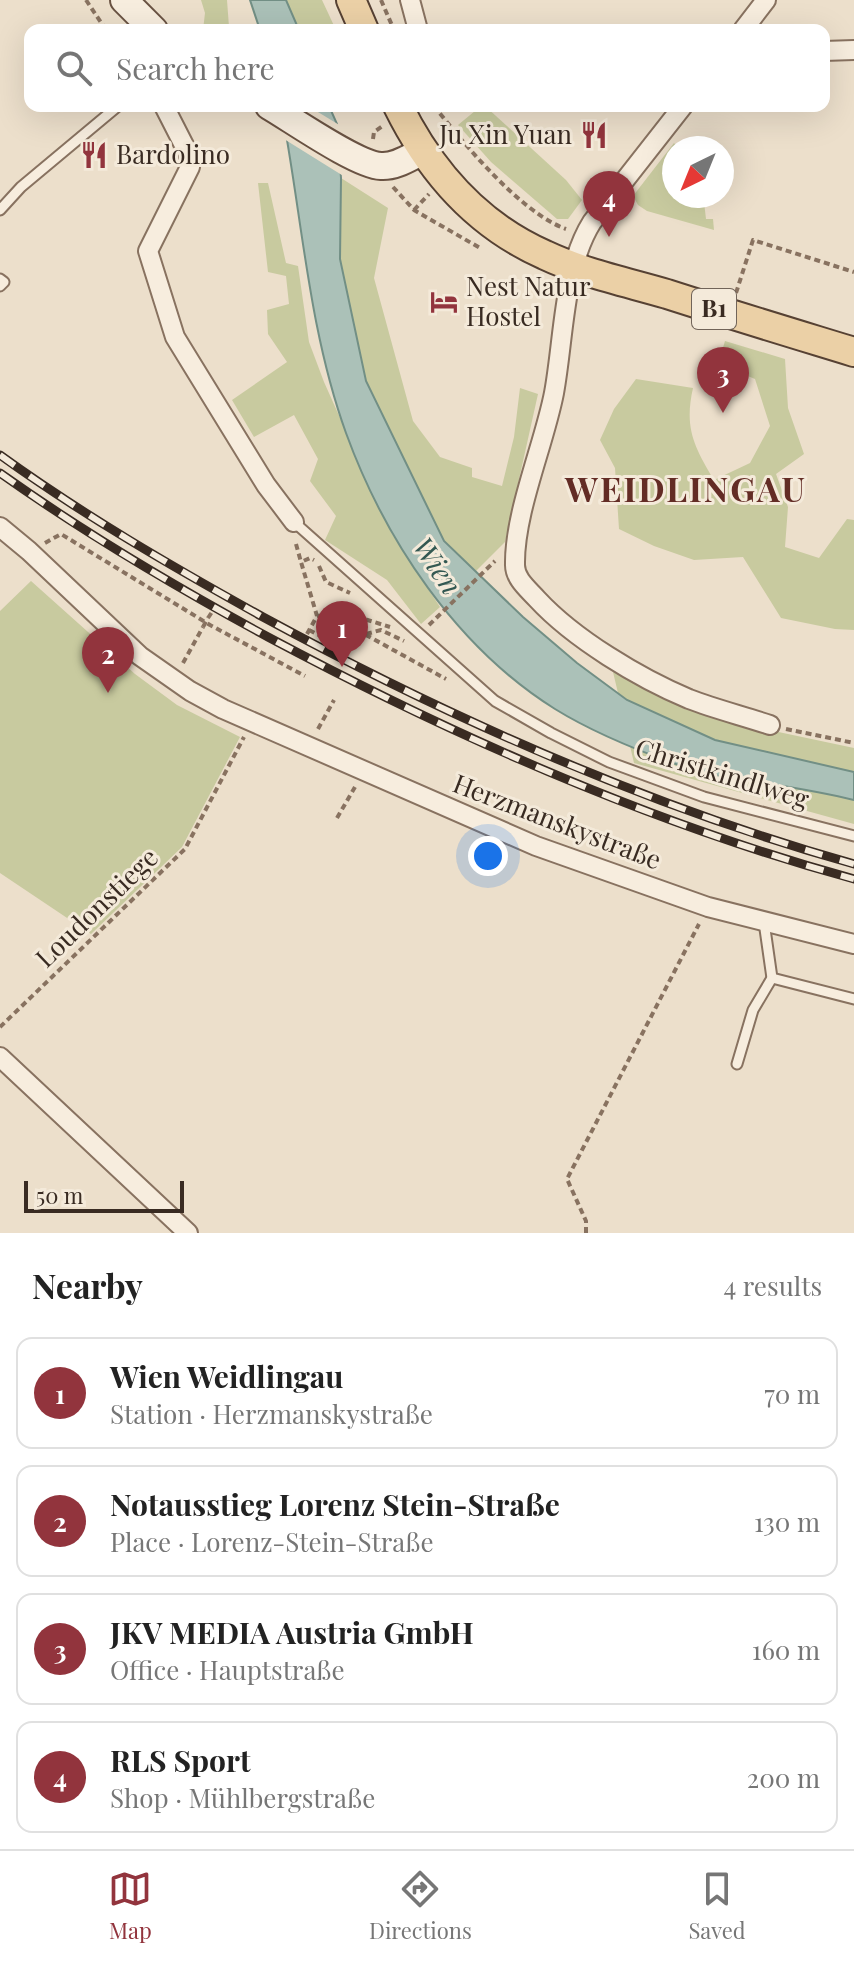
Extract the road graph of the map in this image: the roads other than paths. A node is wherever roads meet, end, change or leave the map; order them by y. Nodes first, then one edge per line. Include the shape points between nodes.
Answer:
1 (124, 0) edge
2 (351, 0) edge
3 (410, 0) edge
4 (766, 0) edge
5 (148, 24) edge
6 (361, 24) edge
7 (416, 24) edge
8 (748, 24) edge
9 (854, 50) edge
10 (830, 51) edge
11 (111, 112) edge
12 (167, 112) edge
13 (279, 112) edge
14 (401, 112) edge
15 (678, 112) edge
16 (423, 151) junction
17 (0, 210) edge
18 (574, 266) junction
19 (0, 279) edge
20 (0, 286) edge
21 (854, 352) edge
22 (294, 522) joint
23 (0, 527) edge
24 (770, 725) road end
25 (854, 836) edge
26 (764, 922) junction
27 (854, 944) edge
28 (772, 978) junction
29 (854, 999) edge
30 (0, 1057) edge
31 (737, 1064) dead end
32 (188, 1233) edge

1 - 5 main road
2 - 6 main road
3 - 7 street
4 - 8 street
9 - 10 street
11 - 17 lane
12 - 22 street via 190,167 148,251 175,337
13 - 16 main road via 358,158 382,166
14 - 16 main road, B1
15 - 18 street via 586,232
16 - 18 main road, B1 via 443,180 479,213 529,247
18 - 21 main road, B1
18 - 24 street via 554,395 520,524 514,567 518,578 554,617 605,655 688,698
19 - 20 lane
22 - 25 lane, Christkindlweg via 495,701 609,762 704,797
23 - 26 street, Herzmanskystraße via 140,656 248,728 536,846
26 - 27 street, Herzmanskystraße
26 - 28 lane
28 - 29 lane
28 - 31 lane via 753,1010
30 - 32 street

